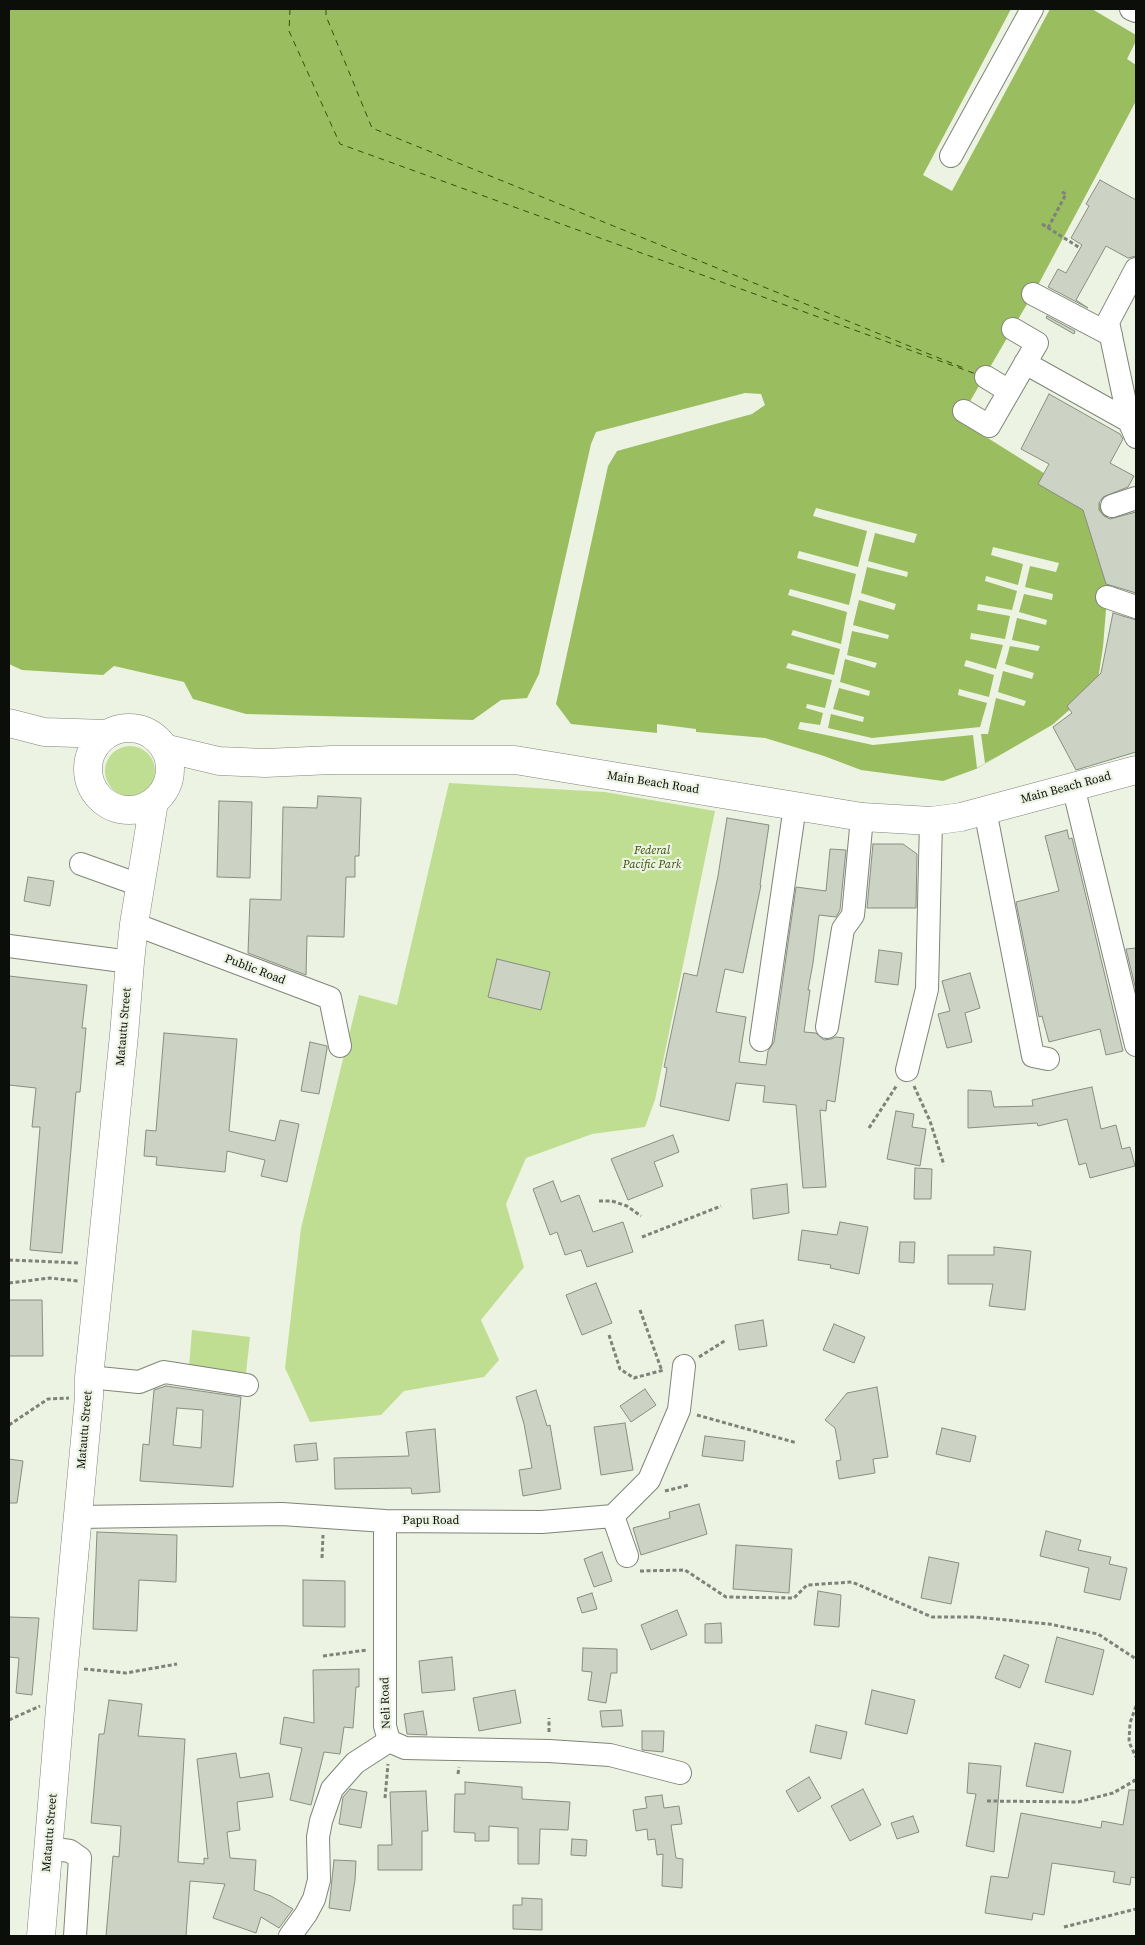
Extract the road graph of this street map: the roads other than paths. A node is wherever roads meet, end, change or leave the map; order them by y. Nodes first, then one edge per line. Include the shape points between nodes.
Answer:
1 (1032, 9) edge
2 (951, 156) dead end
3 (1136, 269) edge
4 (1033, 294) dead end
5 (1013, 329) dead end
6 (1110, 336) junction
7 (1025, 363) junction
8 (986, 377) dead end
9 (1009, 391) junction
10 (964, 411) dead end
11 (1133, 429) edge
12 (1136, 498) edge
13 (1112, 506) dead end
14 (1107, 597) dead end
15 (1136, 607) edge
16 (9, 723) edge
17 (44, 732) junction
18 (107, 734) junction
19 (164, 748) junction
20 (219, 761) junction
21 (88, 762) junction
22 (1136, 770) edge
23 (1074, 786) junction
24 (161, 792) junction
25 (796, 806) junction
26 (122, 810) junction
27 (985, 810) junction
28 (862, 817) junction
29 (931, 821) junction
30 (81, 864) dead end
31 (134, 883) junction
32 (134, 924) junction
33 (9, 946) edge
34 (130, 962) junction
35 (827, 1027) dead end
36 (762, 1040) dead end
37 (1136, 1045) edge
38 (340, 1046) dead end
39 (1048, 1058) dead end
40 (907, 1070) road end
41 (684, 1366) road end
42 (247, 1385) dead end
43 (89, 1387) junction
44 (613, 1516) junction
45 (78, 1517) junction
46 (384, 1521) junction
47 (627, 1556) road end
48 (389, 1741) junction
49 (680, 1773) dead end
50 (48, 1848) junction
51 (41, 1934) edge
52 (76, 1936) edge
53 (290, 1936) edge

1 - 2 street
3 - 6 street via 1108,322
4 - 6 street
5 - 7 street via 1037,343
6 - 11 street
7 - 9 street
7 - 11 street
8 - 9 street
9 - 10 street via 989,426
12 - 13 street
14 - 15 street
16 - 17 main road
17 - 18 main road
17 - 21 main road
18 - 19 main road via 123,728 136,729 147,732
18 - 21 main road via 92,750
19 - 20 main road, Main Beach Road
19 - 24 main road via 170,770
20 - 24 main road via 202,763
20 - 25 main road, Main Beach Road via 515,760
21 - 26 main road via 94,790 103,801
22 - 23 main road, Main Beach Road
23 - 27 main road, Main Beach Road
23 - 37 street
24 - 26 main road via 142,809
24 - 32 main road, Matautu Street
25 - 28 main road, Main Beach Road
25 - 36 street
26 - 31 main road, Matautu Street via 132,830
27 - 29 main road, Main Beach Road
27 - 39 street via 1033,1056
28 - 29 main road, Main Beach Road
28 - 35 street via 853,915 843,929
29 - 40 street via 927,989
30 - 31 street
31 - 32 main road, Matautu Street
32 - 34 main road, Matautu Street
32 - 38 street, Public Road via 330,998
33 - 34 street
34 - 43 main road, Matautu Street
41 - 44 street via 679,1410 649,1480
42 - 43 street via 164,1372 140,1382
43 - 45 main road, Matautu Street
44 - 46 street, Papu Road via 542,1522
44 - 47 street
45 - 46 street, Papu Road via 282,1514
45 - 50 main road, Matautu Street
46 - 48 street, Neli Road via 385,1726
48 - 49 street via 405,1748 610,1755
48 - 53 street, Neli Road via 355,1763 332,1789 318,1837 319,1880 314,1899
50 - 51 main road, Matautu Street
50 - 52 street via 70,1851 80,1858
51 - 52 street

